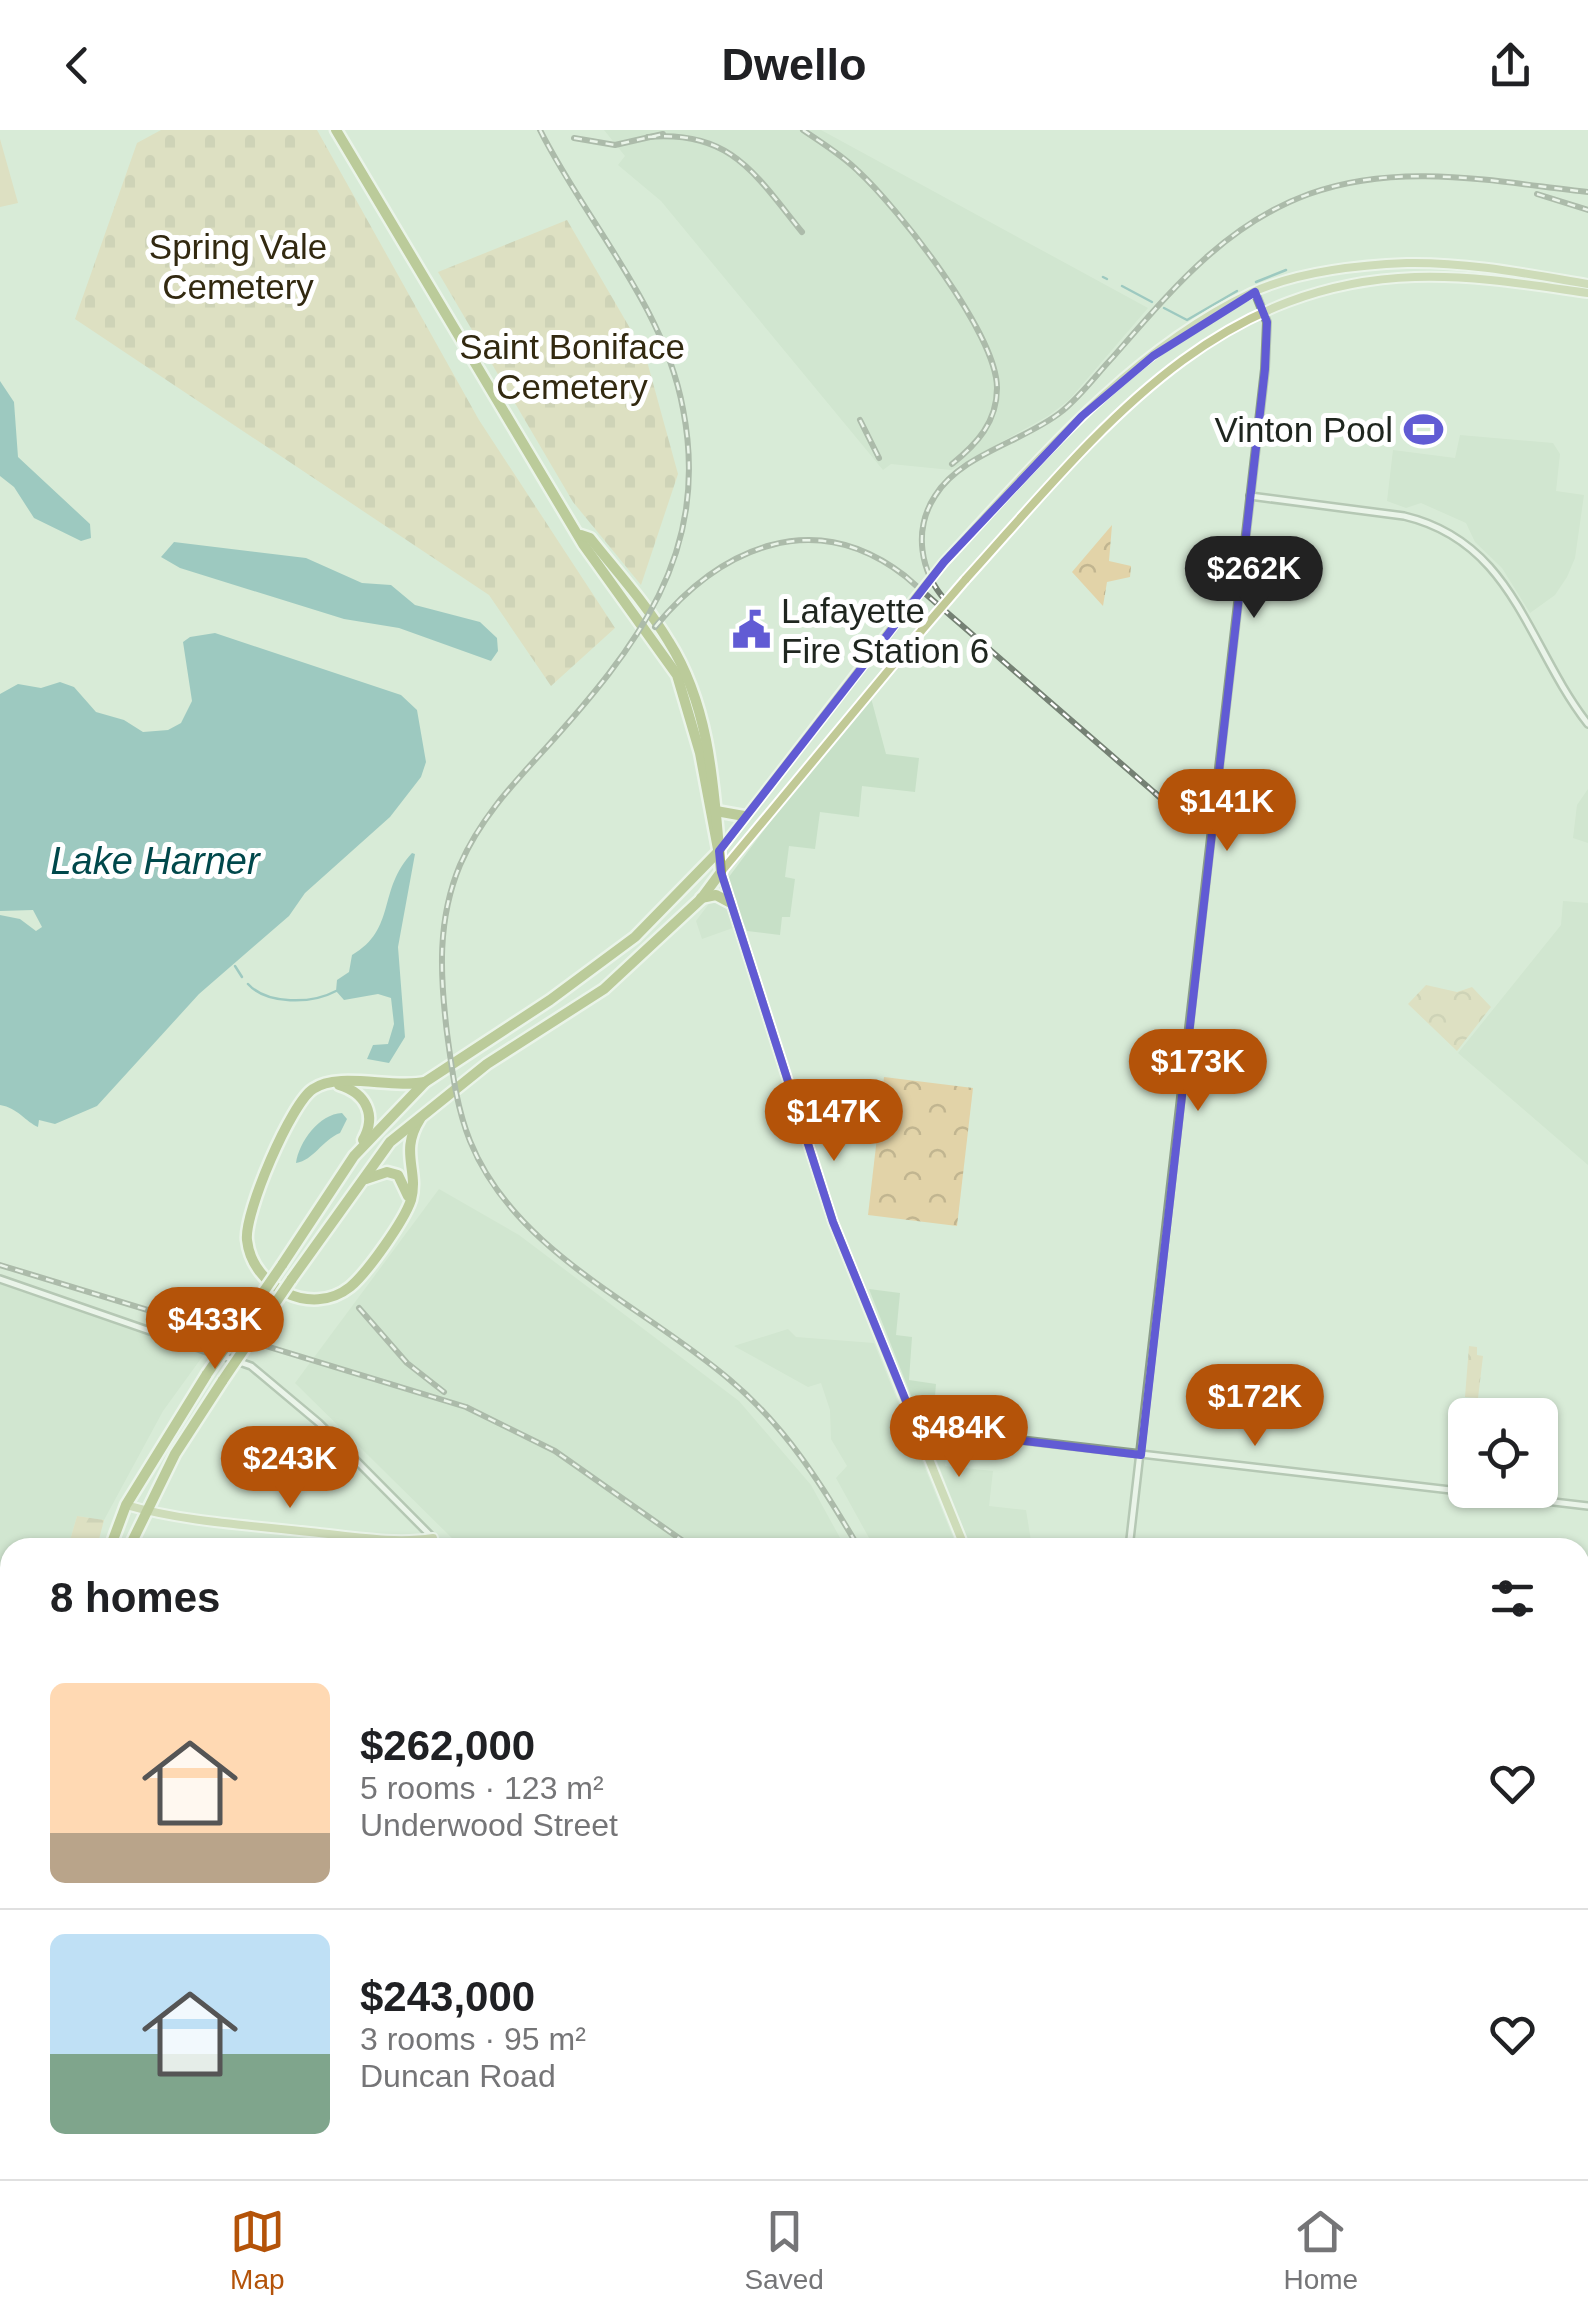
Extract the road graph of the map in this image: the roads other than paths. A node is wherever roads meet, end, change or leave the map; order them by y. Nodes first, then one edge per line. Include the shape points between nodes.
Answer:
1 (336, 130) edge
2 (1588, 284) edge
3 (1254, 292) junction
4 (1588, 293) edge
5 (1264, 310) junction
6 (1250, 496) junction
7 (581, 535) junction
8 (1588, 724) edge
9 (716, 811) junction
10 (744, 816) junction
11 (719, 851) junction
12 (721, 872) junction
13 (700, 898) junction
14 (729, 902) junction
15 (328, 1082) junction
16 (425, 1082) junction
17 (425, 1110) junction
18 (354, 1156) junction
19 (356, 1185) junction
20 (410, 1202) junction
21 (0, 1279) edge
22 (917, 1428) junction
23 (1141, 1455) junction
24 (126, 1505) junction
25 (1588, 1506) edge
26 (144, 1510) junction
27 (114, 1538) edge
28 (133, 1538) edge
29 (369, 1538) edge
30 (433, 1538) edge
31 (960, 1538) edge
32 (1130, 1538) edge

1 - 7 highway
2 - 3 main road via 1482,266 1410,263 1321,274
3 - 5 street
3 - 10 main road, bridge via 1108,392 944,562
4 - 5 main road via 1414,277 1338,287
5 - 6 street via 1268,334
5 - 12 main road, bridge via 1209,339 1140,391 922,630
6 - 8 street via 1404,516 1466,542 1501,578
6 - 23 street
7 - 9 highway via 590,538 672,645 695,700
7 - 11 highway via 677,676
9 - 10 highway
9 - 11 highway
10 - 11 main road
11 - 12 highway
11 - 16 highway via 635,937
12 - 13 highway
12 - 14 main road
13 - 14 highway via 716,895
13 - 17 highway via 604,989
14 - 22 main road via 833,1222
15 - 16 highway
15 - 18 highway via 356,1092 367,1106 369,1129
15 - 20 highway via 298,1103 250,1215 247,1240 262,1276 291,1296 335,1295 373,1260
16 - 18 highway
17 - 19 highway
17 - 20 highway via 408,1141
18 - 24 highway, bridge
19 - 20 highway via 374,1174 398,1175
19 - 26 highway, bridge
21 - 30 street via 250,1366 294,1400
22 - 23 street
22 - 31 main road
23 - 25 street
23 - 32 street
24 - 26 main road
24 - 27 highway
26 - 28 highway
26 - 29 main road

